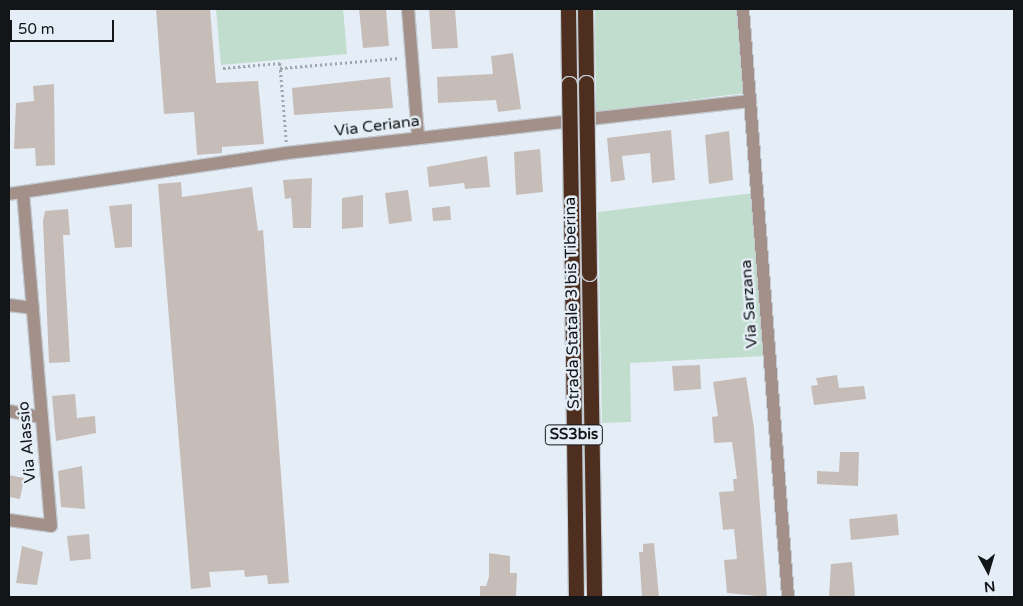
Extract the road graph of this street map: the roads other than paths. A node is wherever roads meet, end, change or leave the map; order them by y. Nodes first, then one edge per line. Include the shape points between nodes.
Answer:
1 (408, 9) edge
2 (568, 9) edge
3 (585, 9) edge
4 (743, 9) edge
5 (750, 101) junction
6 (418, 137) junction
7 (23, 192) junction
8 (9, 194) edge
9 (9, 305) edge
10 (33, 308) junction
11 (9, 411) edge
12 (41, 417) junction
13 (9, 520) edge
14 (576, 597) edge
15 (594, 597) edge
16 (788, 597) edge

1 - 6 street
2 - 14 highway, Strada Statale 3 bis Tiberina / SS3bis, bridge
3 - 15 highway, Strada Statale 3 bis Tiberina / SS3bis, bridge
4 - 5 street, Via Sarzana
5 - 6 street, Via Ceriana
5 - 16 street, Via Sarzana
6 - 7 street, Via Ceriana
7 - 8 street, Via Ceriana
7 - 10 street, Via Alassio
9 - 10 street
10 - 12 street, Via Alassio
11 - 12 street
12 - 13 street, Via Alassio via 51,526

